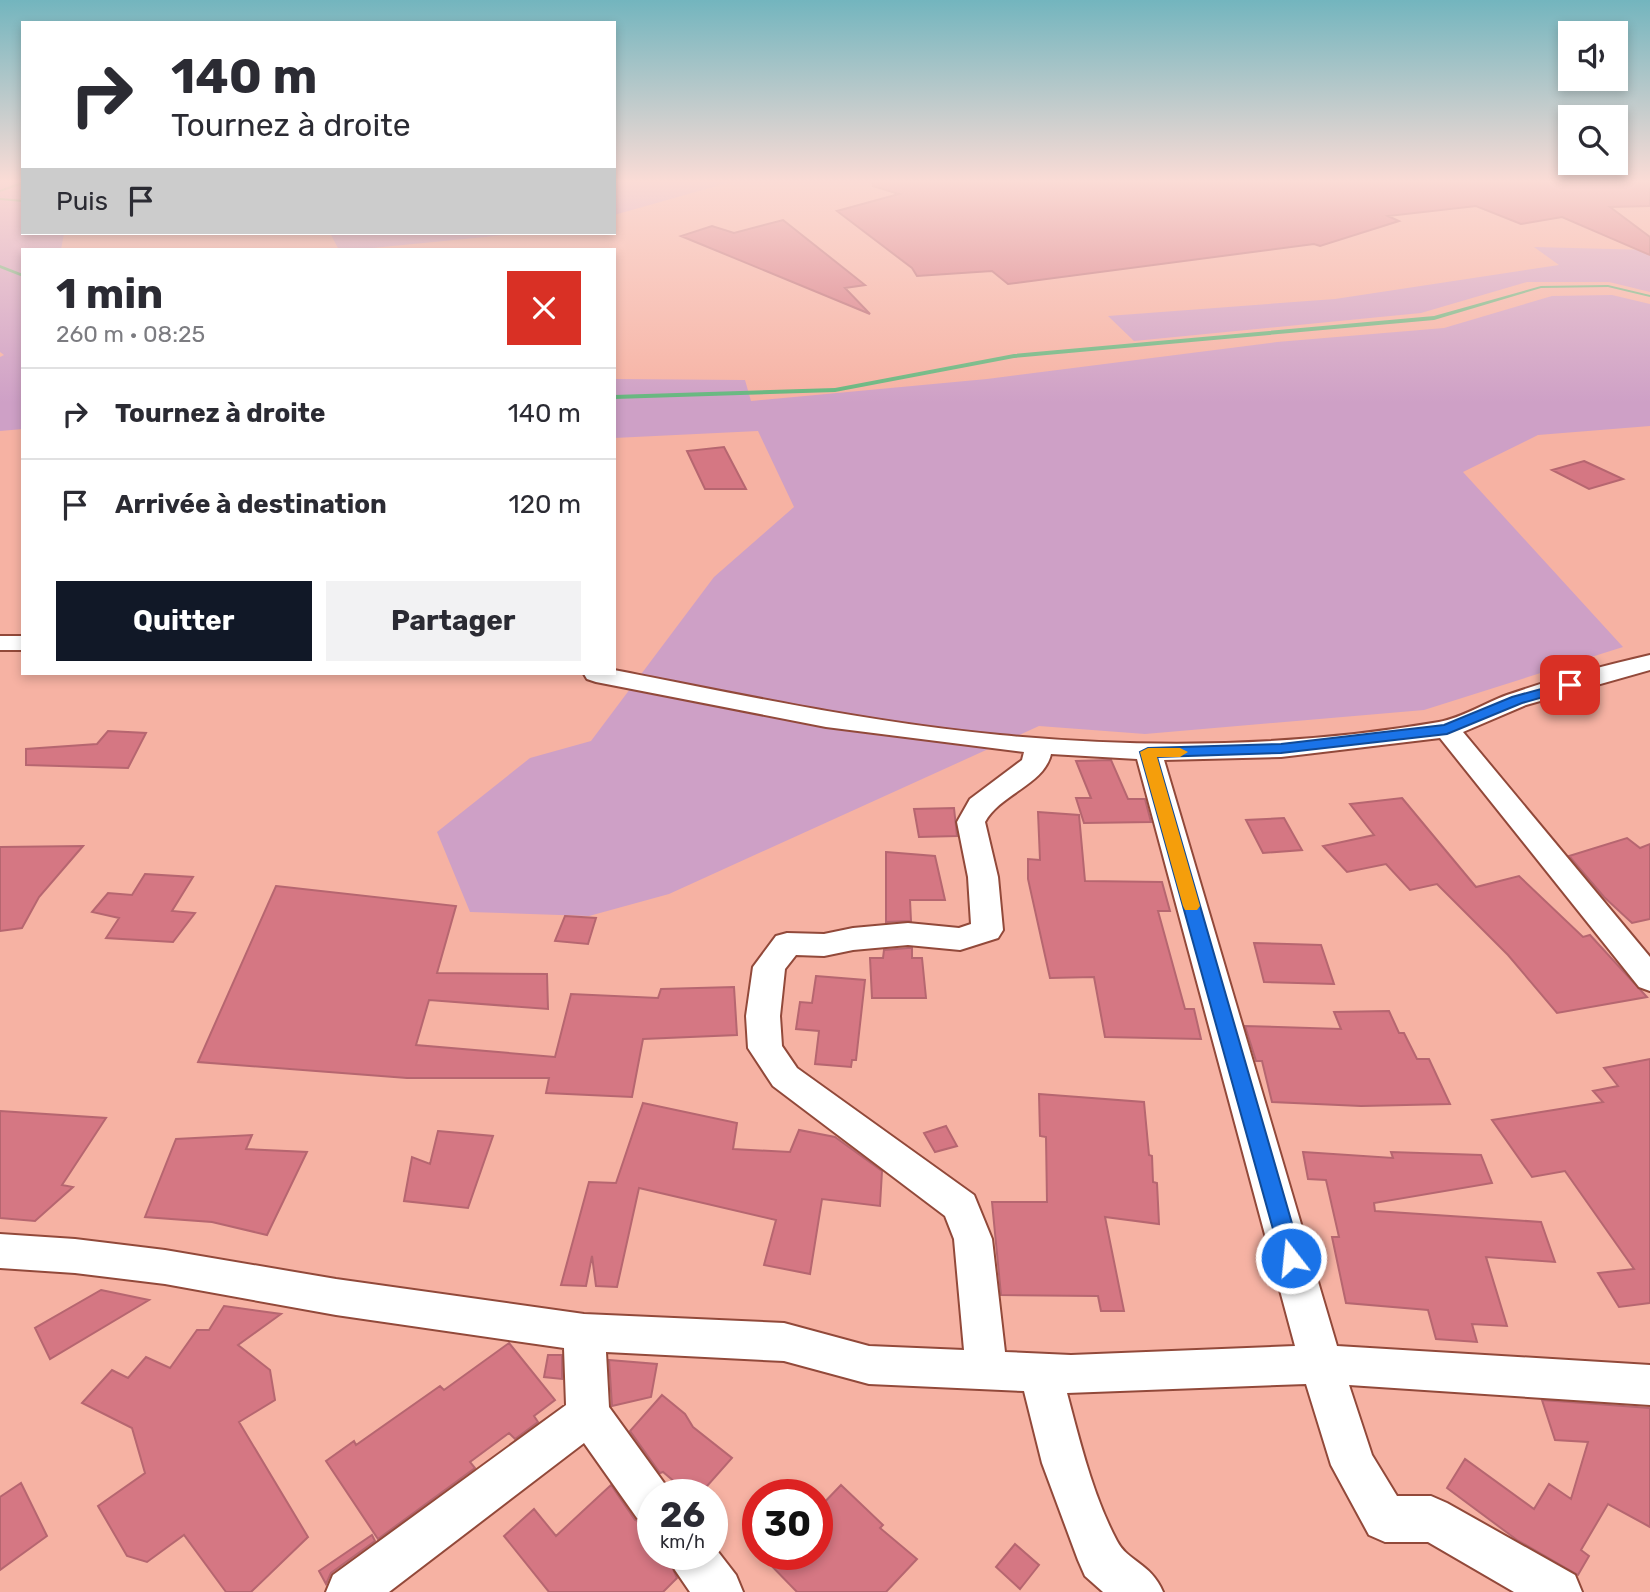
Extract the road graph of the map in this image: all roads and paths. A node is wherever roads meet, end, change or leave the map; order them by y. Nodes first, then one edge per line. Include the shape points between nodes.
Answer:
1 (0, 643) edge
2 (21, 643) edge
3 (1650, 662) edge
4 (601, 675) edge
5 (1447, 729) junction
6 (1039, 746) junction
7 (1148, 752) junction
8 (1650, 979) edge
9 (0, 1251) edge
10 (584, 1332) junction
11 (1321, 1364) junction
12 (987, 1370) junction
13 (1040, 1372) junction
14 (1650, 1385) edge
15 (588, 1414) junction
16 (637, 1481) edge
17 (703, 1570) edge
18 (350, 1592) edge
19 (719, 1592) edge
20 (1139, 1592) edge
21 (1558, 1592) edge

1 - 2 street
3 - 5 street via 1517,700
4 - 6 street via 826,719
5 - 7 street via 1281,749
5 - 8 street
6 - 7 street
6 - 12 street via 1035,763 980,805 971,822 988,906 987,930 960,939 908,934 824,945 787,944 769,967 763,1016 765,1048 785,1077 961,1206 973,1239
7 - 11 street
9 - 10 street via 165,1268
10 - 12 street via 784,1342 869,1365
10 - 15 street
11 - 13 street
11 - 14 street
11 - 21 street via 1353,1465 1385,1519 1431,1519
12 - 13 street
13 - 20 street via 1064,1463 1101,1560
15 - 16 street
15 - 18 street
17 - 19 street

